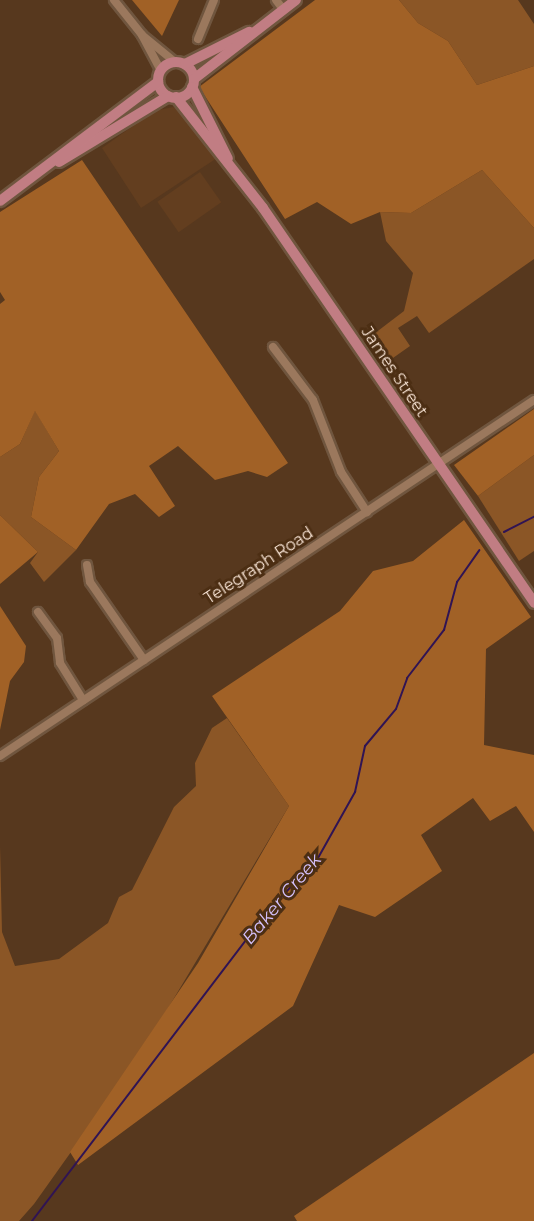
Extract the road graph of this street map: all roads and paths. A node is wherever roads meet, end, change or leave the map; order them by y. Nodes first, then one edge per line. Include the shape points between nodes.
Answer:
1 (114, 0) edge
2 (214, 0) edge
3 (296, 0) edge
4 (279, 5) edge
5 (254, 29) junction
6 (142, 35) junction
7 (198, 39) dead end
8 (180, 63) junction
9 (161, 70) junction
10 (158, 82) junction
11 (193, 83) junction
12 (172, 96) junction
13 (228, 159) junction
14 (58, 162) junction
15 (0, 201) edge
16 (273, 347) dead end
17 (534, 400) edge
18 (438, 463) junction
19 (367, 512) junction
20 (87, 565) dead end
21 (534, 603) edge
22 (38, 612) dead end
23 (144, 660) junction
24 (83, 700) junction
25 (0, 756) edge

1 - 6 street
2 - 7 street
3 - 4 main road
4 - 5 main road
5 - 8 main road
5 - 11 main road
6 - 8 street
6 - 9 street
8 - 9 main road
8 - 11 main road, James Street
9 - 10 main road
10 - 12 main road, James Street
10 - 14 main road
11 - 12 main road
11 - 13 main road, James Street
12 - 13 main road, James Street
12 - 14 main road
13 - 18 main road, James Street
14 - 15 main road
16 - 19 street via 313,400 341,472
17 - 18 street, Telegraph Road
18 - 19 street, Telegraph Road
18 - 21 main road, James Street
19 - 23 street, Telegraph Road
20 - 23 street via 90,582
22 - 24 street via 57,639 60,663
23 - 24 street, Telegraph Road
24 - 25 street, Telegraph Road

